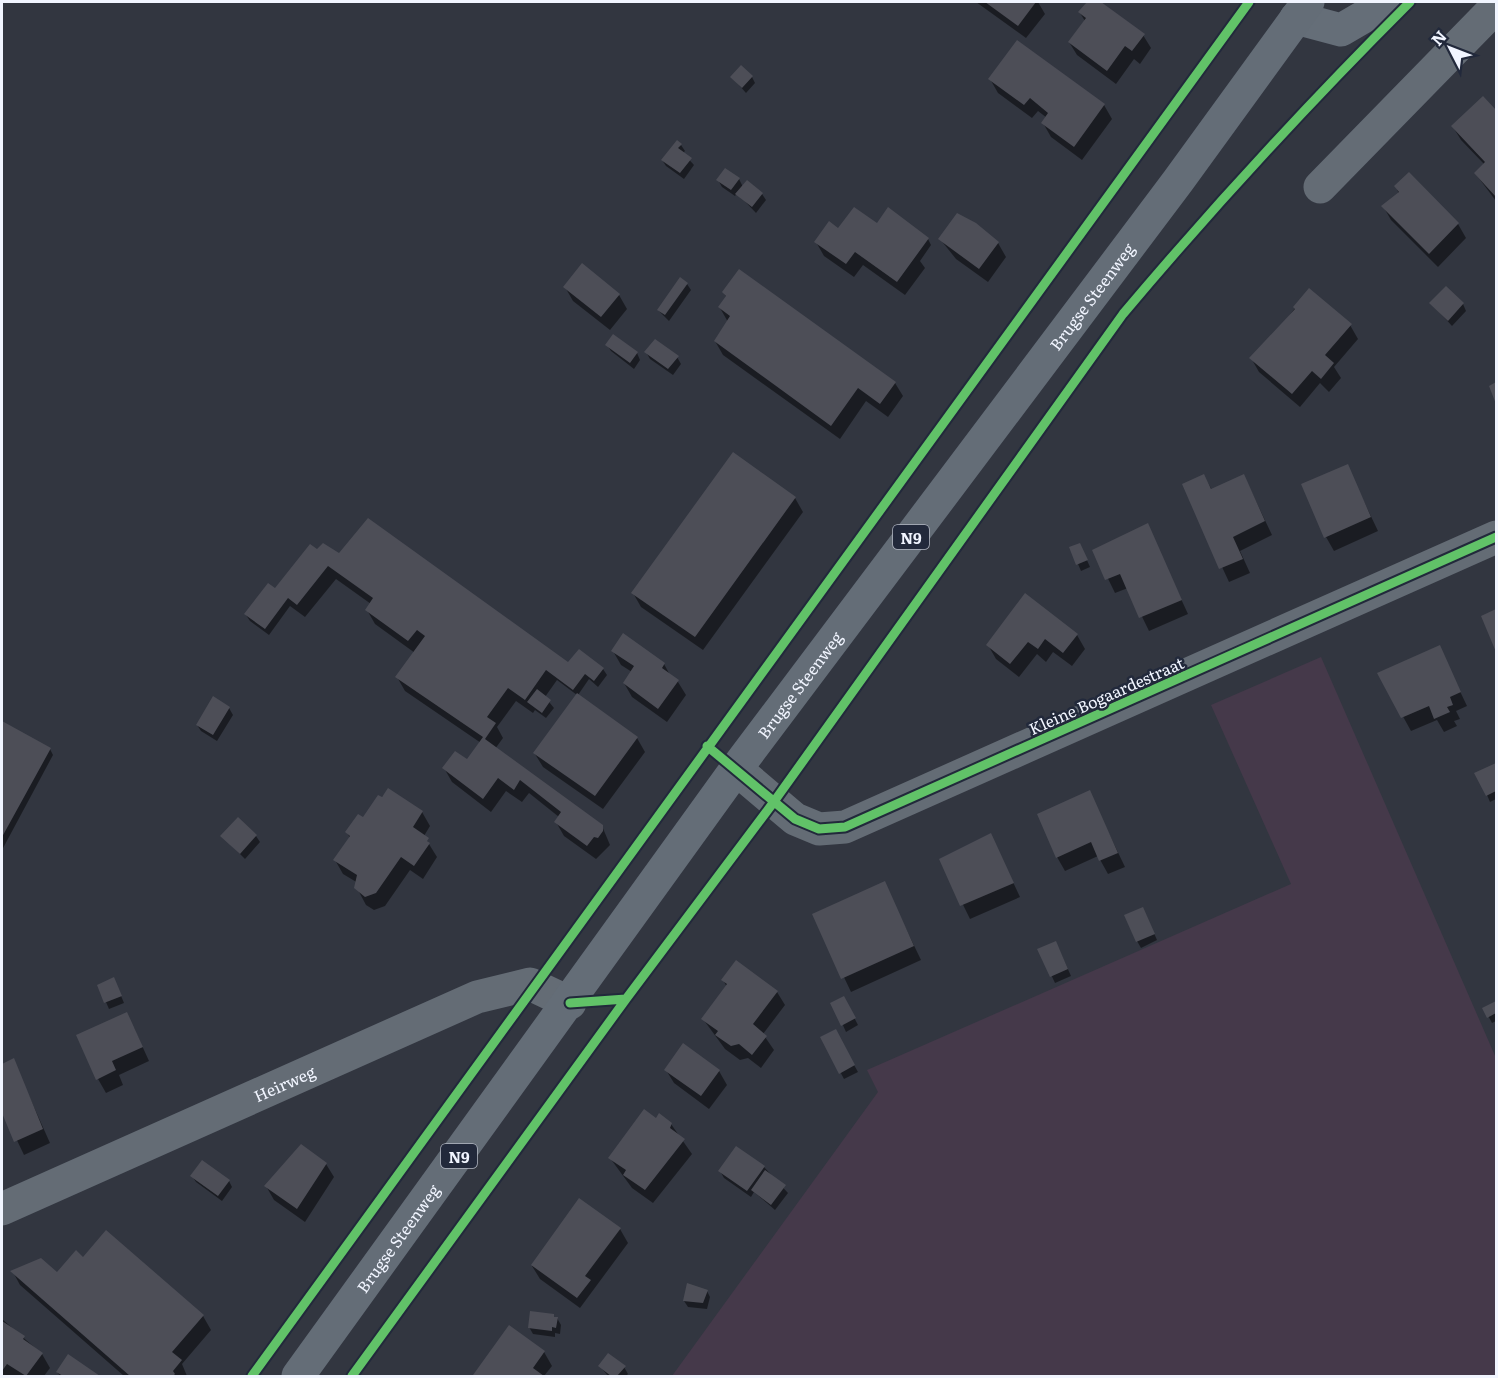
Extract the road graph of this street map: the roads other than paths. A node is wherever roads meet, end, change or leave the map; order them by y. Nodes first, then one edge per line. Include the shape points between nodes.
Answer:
1 (1389, 2) edge
2 (1497, 7) edge
3 (1302, 10) edge
4 (1320, 187) dead end
5 (1497, 537) edge
6 (736, 769) junction
7 (570, 1003) junction
8 (2, 1209) edge
9 (298, 1377) edge

1 - 3 main road via 1341,30
2 - 4 street
3 - 6 main road, Brugse Steenweg / N9 via 1178,182
5 - 6 street, Kleine Bogaardestraat via 845,827 819,829 795,819
6 - 7 main road, Brugse Steenweg / N9
7 - 8 street, Heirweg via 530,984 477,997
7 - 9 main road, Brugse Steenweg / N9

